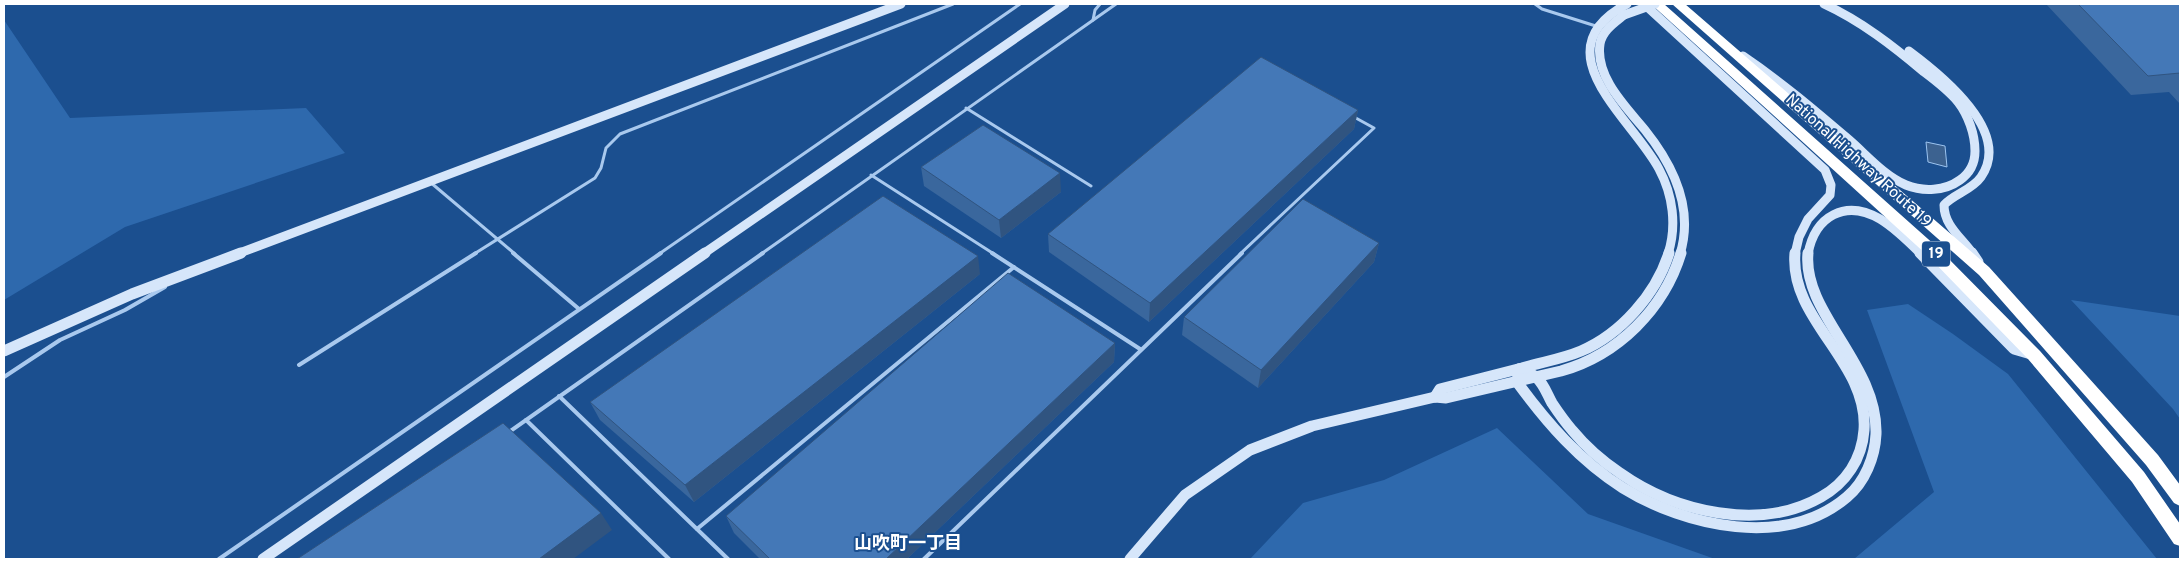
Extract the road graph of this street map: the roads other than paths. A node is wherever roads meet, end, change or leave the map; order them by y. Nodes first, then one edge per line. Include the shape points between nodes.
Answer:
1 (901, 4) edge
2 (953, 4) edge
3 (1020, 4) edge
4 (1065, 4) edge
5 (1100, 4) edge
6 (1116, 4) edge
7 (1535, 4) edge
8 (1627, 4) edge
9 (1644, 4) edge
10 (1656, 4) edge
11 (1678, 4) edge
12 (1824, 4) edge
13 (1837, 4) edge
14 (1620, 12) junction
15 (1093, 20) junction
16 (1602, 28) junction
17 (1731, 50) junction
18 (966, 108) junction
19 (1350, 114) edge
20 (871, 175) junction
21 (430, 182) junction
22 (1091, 186) dead end
23 (498, 239) junction
24 (1014, 267) junction
25 (1984, 271) junction
26 (187, 274) junction
27 (579, 309) junction
28 (1140, 349) junction
29 (4, 351) edge
30 (2034, 355) junction
31 (299, 364) dead end
32 (1519, 369) junction
33 (4, 377) edge
34 (1536, 377) junction
35 (1516, 382) junction
36 (559, 396) junction
37 (1435, 397) junction
38 (526, 420) junction
39 (502, 437) edge
40 (2180, 498) edge
41 (697, 529) junction
42 (2180, 538) edge
43 (219, 559) edge
44 (263, 559) edge
45 (668, 559) edge
46 (728, 559) edge
47 (924, 559) edge
48 (1130, 559) edge

1 - 21 street
2 - 23 lane via 620,134 606,148 595,178
3 - 27 lane
4 - 44 street
5 - 15 lane
6 - 15 lane
7 - 16 lane
8 - 14 street
9 - 34 street via 1825,170 1832,185 1830,195 1804,225 1796,242 1795,267 1798,285 1806,302 1854,383 1864,419 1863,441 1845,480 1806,506 1786,511 1741,514 1699,508 1666,498 1598,457 1568,426
10 - 14 street, bridge
10 - 30 highway, National Highway Route 19 / 19 via 1932,251
11 - 17 highway, National Highway Route 19 / 19
12 - 17 street via 1873,31 1948,92 1962,108 1976,141 1975,157 1966,176 1956,184 1923,190 1892,176 1772,77
13 - 25 street via 1882,30 1941,76 1963,96 1979,119 1988,150 1985,171 1971,188 1944,206 1946,220
14 - 16 street
15 - 18 lane
16 - 32 street via 1592,38 1590,50 1594,76 1649,153 1666,184 1673,214 1665,265 1657,282 1630,317 1611,333 1562,358
16 - 34 street via 1600,63 1606,78 1673,174 1685,212 1683,248 1679,265 1653,310 1627,338 1572,367
17 - 25 highway, National Highway Route 19 / 19
18 - 20 lane
18 - 22 lane
19 - 28 lane via 1374,128
20 - 24 lane
20 - 36 lane
21 - 23 lane
21 - 26 street
23 - 27 lane
23 - 31 lane
24 - 28 lane
24 - 41 lane
25 - 40 highway, National Highway Route 19 / 19 via 2152,460
26 - 29 street via 59,325
26 - 33 lane via 126,310 60,340
27 - 43 lane
28 - 47 lane
30 - 35 street via 2014,349 1920,253 1880,219 1850,210 1824,218 1809,247 1808,269 1819,301 1866,384 1876,423 1876,446 1869,470 1856,490 1837,506 1816,517 1770,526 1724,525 1698,520 1662,508 1624,488 1588,464 1531,403
30 - 42 highway, National Highway Route 19 / 19 via 2138,477
32 - 34 street
32 - 35 street
32 - 37 street via 1440,389
34 - 35 street
35 - 37 street via 1446,398
36 - 38 lane
36 - 41 lane
37 - 48 street via 1312,426 1250,450 1185,495
38 - 39 lane
38 - 45 lane
41 - 46 lane

